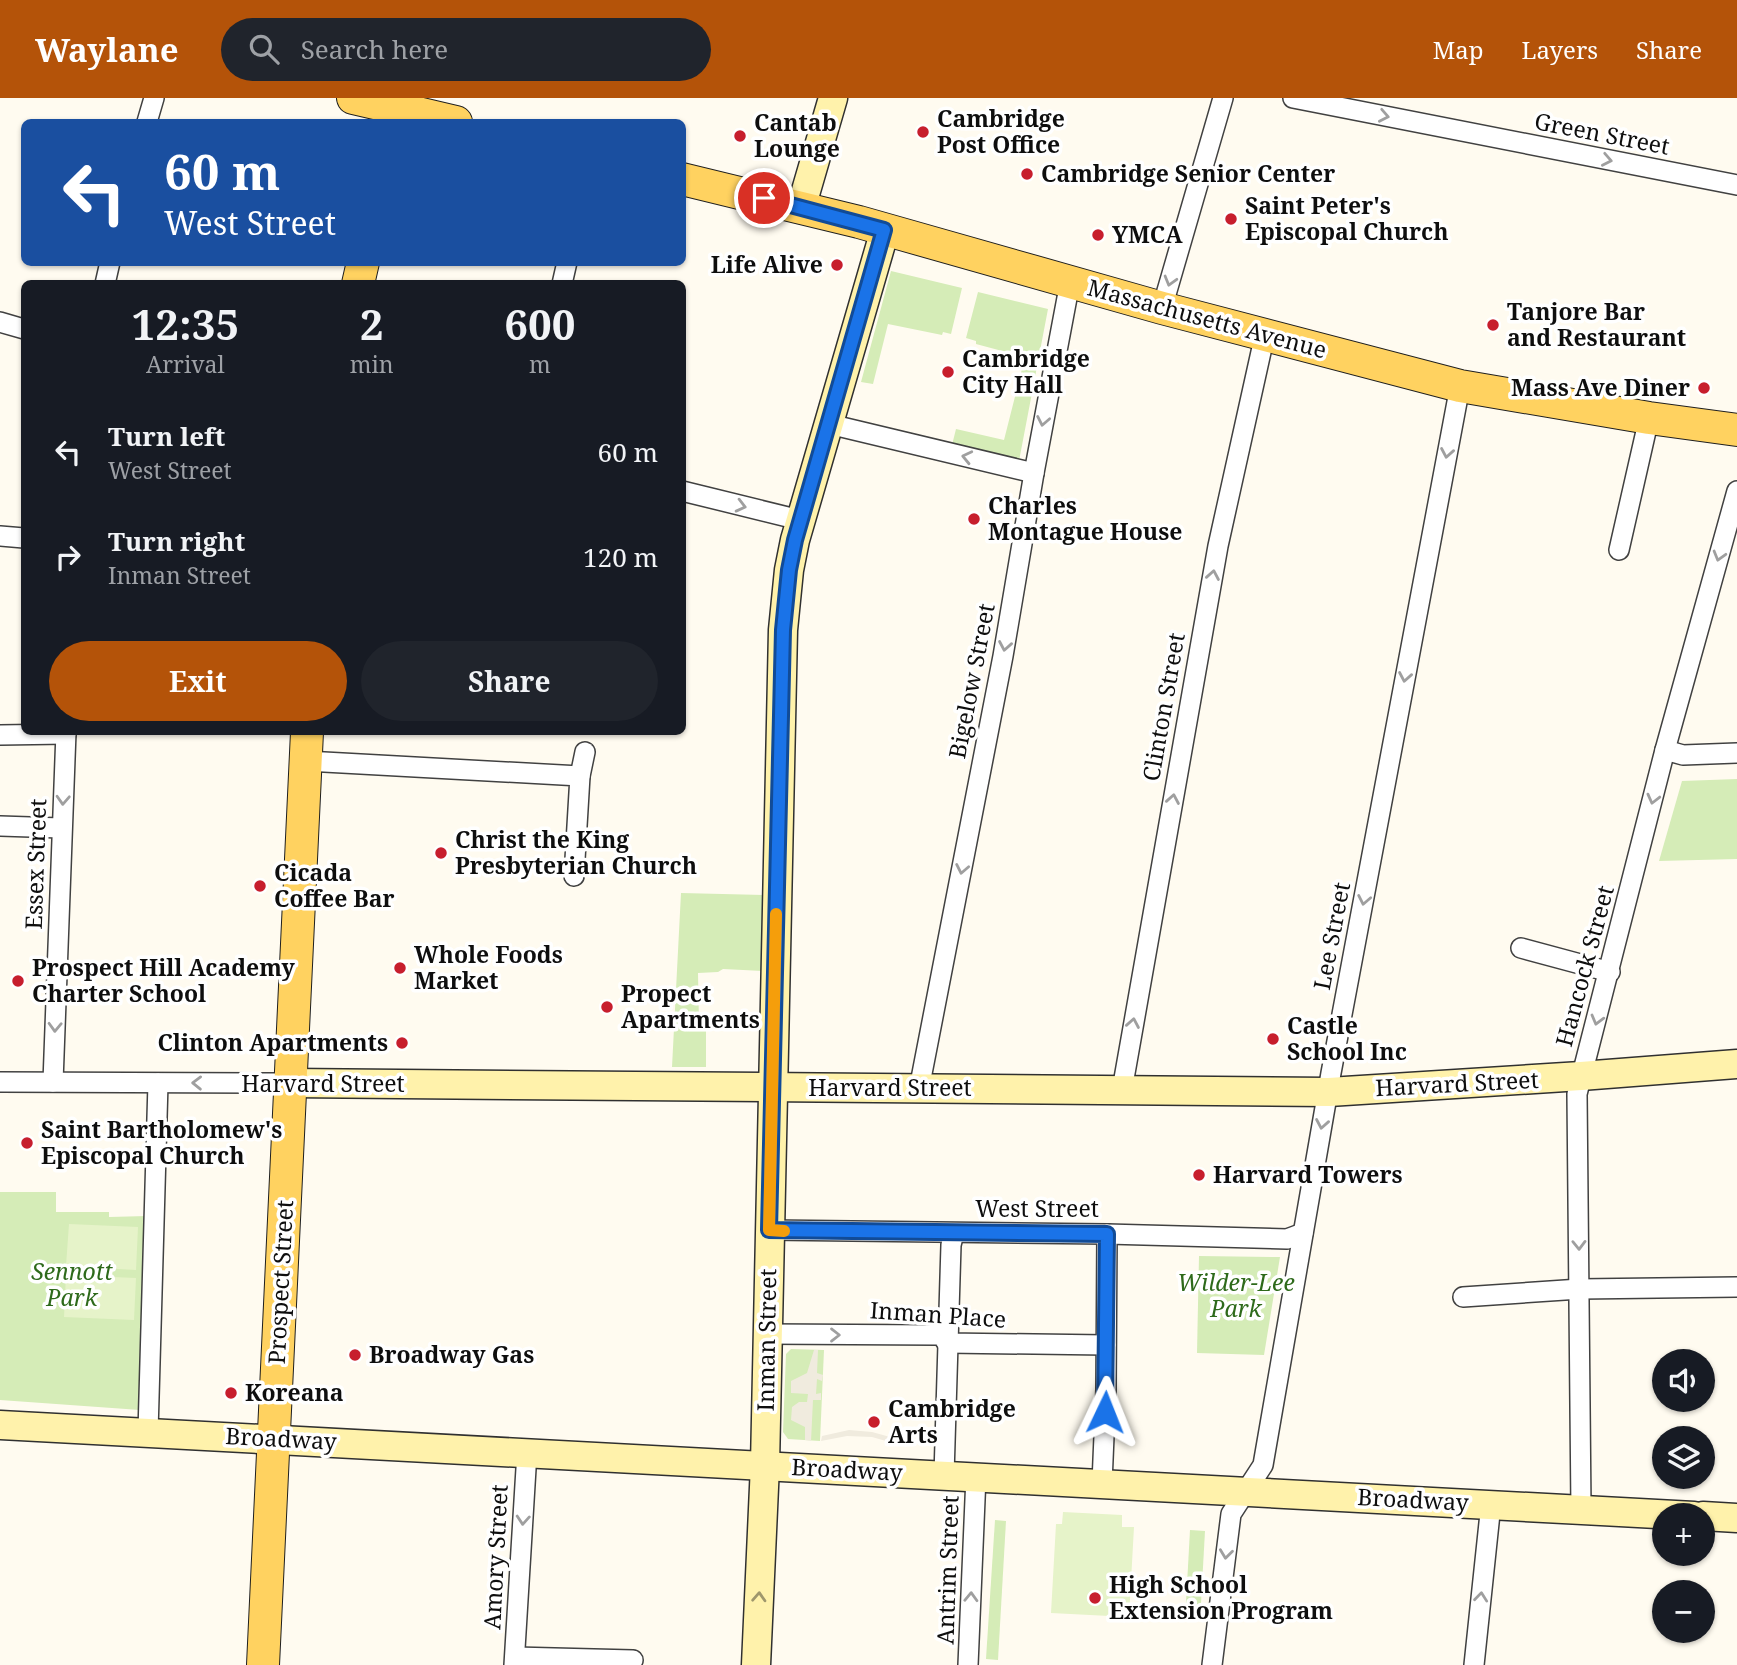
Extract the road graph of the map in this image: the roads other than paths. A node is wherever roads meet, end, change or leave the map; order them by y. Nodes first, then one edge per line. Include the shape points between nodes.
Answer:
1 (154, 98) edge
2 (353, 98) edge
3 (833, 98) edge
4 (1223, 98) edge
5 (1293, 98) edge
6 (403, 110) edge
7 (148, 119) edge
8 (443, 119) edge
9 (686, 180) edge
10 (1737, 185) edge
11 (801, 208) junction
12 (884, 230) junction
13 (1070, 282) junction
14 (1161, 308) junction
15 (0, 322) edge
16 (21, 328) edge
17 (1265, 334) junction
18 (1460, 386) junction
19 (1649, 418) junction
20 (829, 424) junction
21 (1737, 430) edge
22 (1034, 472) junction
23 (1737, 491) edge
24 (686, 493) edge
25 (800, 520) junction
26 (0, 536) edge
27 (21, 538) edge
28 (1619, 550) dead end
29 (21, 734) edge
30 (0, 735) edge
31 (66, 735) edge
32 (307, 746) edge
33 (1665, 750) junction
34 (585, 752) dead end
35 (1737, 753) edge
36 (580, 776) junction
37 (0, 826) edge
38 (61, 828) junction
39 (574, 876) dead end
40 (1521, 948) dead end
41 (1610, 972) junction
42 (1737, 1064) edge
43 (1581, 1076) junction
44 (0, 1082) edge
45 (53, 1082) junction
46 (158, 1083) junction
47 (290, 1083) junction
48 (773, 1087) junction
49 (919, 1089) junction
50 (1122, 1090) junction
51 (1329, 1092) junction
52 (769, 1230) junction
53 (954, 1233) junction
54 (1303, 1233) junction
55 (1107, 1234) junction
56 (1737, 1287) edge
57 (1580, 1289) junction
58 (1463, 1297) dead end
59 (767, 1335) junction
60 (947, 1343) junction
61 (1106, 1345) junction
62 (0, 1425) edge
63 (148, 1432) junction
64 (274, 1439) junction
65 (527, 1452) junction
66 (765, 1465) junction
67 (944, 1475) junction
68 (976, 1476) junction
69 (1102, 1483) junction
70 (1247, 1491) junction
71 (1491, 1504) junction
72 (1581, 1509) junction
73 (1652, 1513) edge
74 (1715, 1517) edge
75 (1737, 1518) edge
76 (634, 1660) dead end
77 (514, 1661) edge
78 (1216, 1664) edge
79 (263, 1665) edge
80 (756, 1665) edge
81 (968, 1665) edge
82 (1474, 1665) edge

1 - 7 street
2 - 6 main road
3 - 11 main road
4 -> 14 street
5 -> 10 street, Green Street
6 - 8 main road
9 - 11 main road, Massachusetts Avenue
11 - 12 main road, Massachusetts Avenue
12 - 13 main road, Massachusetts Avenue
12 - 20 main road, Inman Street
13 - 14 main road, Massachusetts Avenue
13 -> 22 street, Bigelow Street
14 - 17 main road, Massachusetts Avenue
15 - 16 street
17 - 18 main road, Massachusetts Avenue
50 -> 17 street, Clinton Street via 1218,546
18 - 19 main road, Massachusetts Avenue
18 -> 51 street, Lee Street
19 - 21 main road, Massachusetts Avenue
19 - 28 street
22 -> 20 street
20 - 25 main road, Inman Street
22 -> 49 street, Bigelow Street
23 -> 33 street, Hancock Street
24 -> 25 street
25 - 48 main road, Inman Street via 783,630
26 - 27 street
29 - 30 street
31 -> 38 street, Essex Street
32 - 36 street
32 - 47 main road, Prospect Street
33 - 35 street via 1683,755
33 -> 41 street, Hancock Street
34 - 36 street
36 - 39 street
37 - 38 street
38 -> 45 street, Essex Street
40 - 41 street
41 -> 43 street, Hancock Street
42 - 43 main road, Harvard Street
43 - 51 main road, Harvard Street
43 -> 57 street, Hancock Street via 1577,1094
44 - 45 street, Harvard Street
45 - 46 street, Harvard Street
47 -> 46 street, Harvard Street
46 - 63 street
47 - 48 main road, Harvard Street
47 - 64 main road, Prospect Street
48 - 49 main road, Harvard Street
48 - 52 main road, Inman Street
49 - 50 main road, Harvard Street
50 - 51 main road, Harvard Street
51 -> 54 street, Lee Street
52 - 53 street, West Street
52 - 59 main road, Inman Street
53 - 55 street, West Street
53 - 60 street
54 - 55 street, West Street via 1287,1239
54 - 70 street, Lee Street via 1263,1465
55 - 61 street
56 - 57 street
57 - 58 street
57 - 72 street, Hancock Street
59 -> 60 street, Inman Place via 937,1335
59 - 66 main road, Inman Street
60 - 61 street, Inman Place
60 - 67 street
61 - 69 street
62 - 63 main road, Broadway
63 - 64 main road, Broadway
64 - 65 main road, Broadway
64 - 79 main road, Prospect Street
65 - 66 main road, Broadway
65 -> 77 street, Amory Street
66 - 67 main road, Broadway
80 -> 66 main road, Inman Street
67 - 68 main road, Broadway
68 - 69 main road, Broadway
81 -> 68 street, Antrim Street
69 - 70 main road, Broadway
70 - 71 main road, Broadway
70 -> 78 street, Lee Street via 1231,1514
71 - 72 main road, Broadway
82 -> 71 street
72 - 73 main road, Broadway
74 - 75 main road
76 - 77 street

